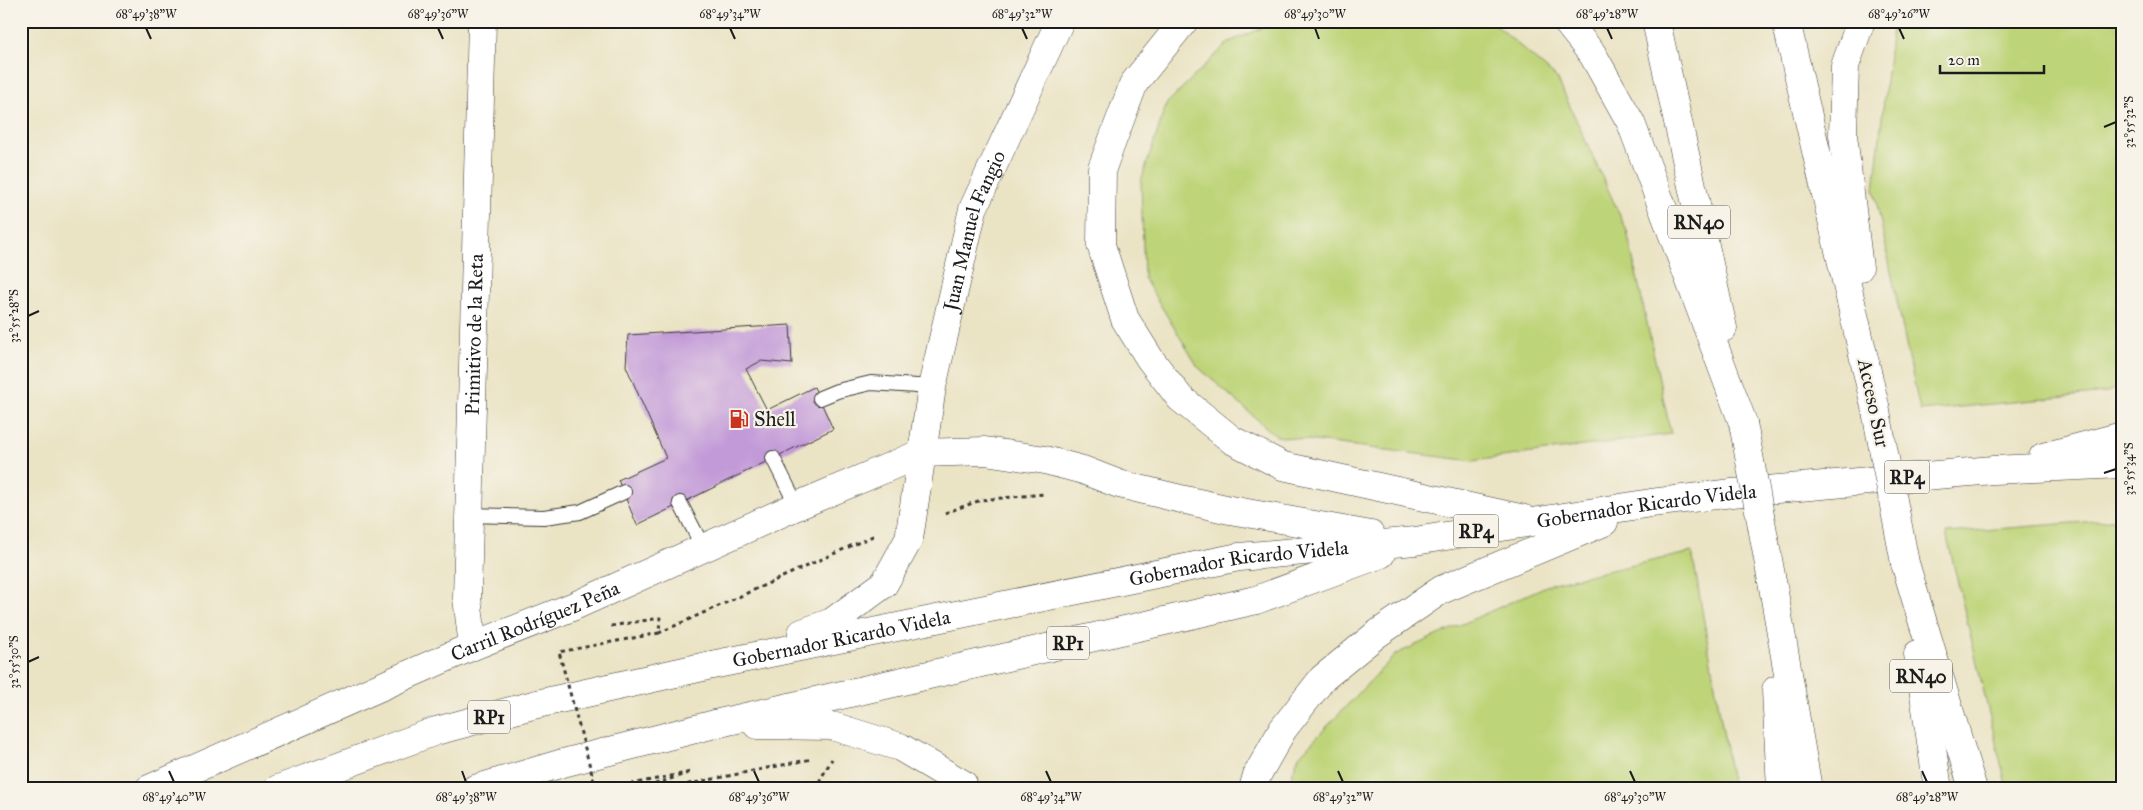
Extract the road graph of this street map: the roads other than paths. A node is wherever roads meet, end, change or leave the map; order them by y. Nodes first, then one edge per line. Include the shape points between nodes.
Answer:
1 (482, 21) edge
2 (1060, 21) edge
3 (1184, 21) edge
4 (1566, 21) edge
5 (1656, 21) edge
6 (1786, 21) edge
7 (1861, 21) edge
8 (932, 387) junction
9 (820, 398) dead end
10 (1875, 406) junction
11 (1743, 423) junction
12 (2122, 436) edge
13 (922, 453) junction
14 (773, 458) dead end
15 (2122, 464) edge
16 (1994, 470) junction
17 (624, 492) dead end
18 (680, 503) dead end
19 (1651, 503) junction
20 (797, 506) junction
21 (469, 514) junction
22 (1538, 522) junction
23 (1415, 541) junction
24 (704, 549) junction
25 (1905, 564) junction
26 (1772, 581) junction
27 (473, 646) junction
28 (707, 666) junction
29 (715, 724) junction
30 (964, 787) edge
31 (149, 789) edge
32 (278, 789) edge
33 (475, 789) edge
34 (1253, 789) edge
35 (1781, 789) edge
36 (1808, 789) edge
37 (1938, 789) edge
38 (1973, 789) edge

1 - 21 main road, Primitivo de la Reta
2 - 8 main road, Juan Manuel Fangio via 973,209
3 - 22 main road via 1134,83 1102,168 1101,245 1125,319 1150,359 1180,398 1232,440 1283,466
4 - 11 main road via 1593,56 1631,123
5 - 11 main road, RN40
6 - 10 main road, Acceso Sur / RN40
7 - 10 main road via 1845,66 1843,135
8 - 9 lane via 871,383
8 - 13 main road, Juan Manuel Fangio
10 - 25 main road, Acceso Sur / RN40, bridge
11 - 26 main road, RN40, bridge
12 - 16 main road
13 - 20 main road, Carril Rodríguez Peña
13 - 23 main road via 985,451 1045,460 1119,484 1181,499
13 - 28 main road, Juan Manuel Fangio via 909,539 884,584 832,622
14 - 20 lane
15 - 16 main road, RP4
16 - 19 main road, Gobernador Ricardo Videla / RP4 via 1820,484
17 - 21 lane via 580,512 544,517
18 - 24 lane
19 - 22 main road, Gobernador Ricardo Videla / RP4
19 - 34 main road via 1441,590 1378,634 1323,678 1283,729 1257,775
20 - 24 main road, Carril Rodríguez Peña
21 - 27 main road, Primitivo de la Reta via 467,598
22 - 23 main road, Gobernador Ricardo Videla / RP4
23 - 28 main road, Gobernador Ricardo Videla / RP1 via 1240,557
23 - 29 main road, Gobernador Ricardo Videla / RP1 via 1256,600
24 - 27 main road, Carril Rodríguez Peña
25 - 37 main road, Acceso Sur / RN40
25 - 38 main road
26 - 35 main road
26 - 36 main road, RN40
27 - 31 main road, Carril Rodríguez Peña
28 - 32 main road, Gobernador Ricardo Videla / RP1 via 537,704 436,731
29 - 30 main road via 832,726 900,747
29 - 33 main road, Gobernador Ricardo Videla / RP1

